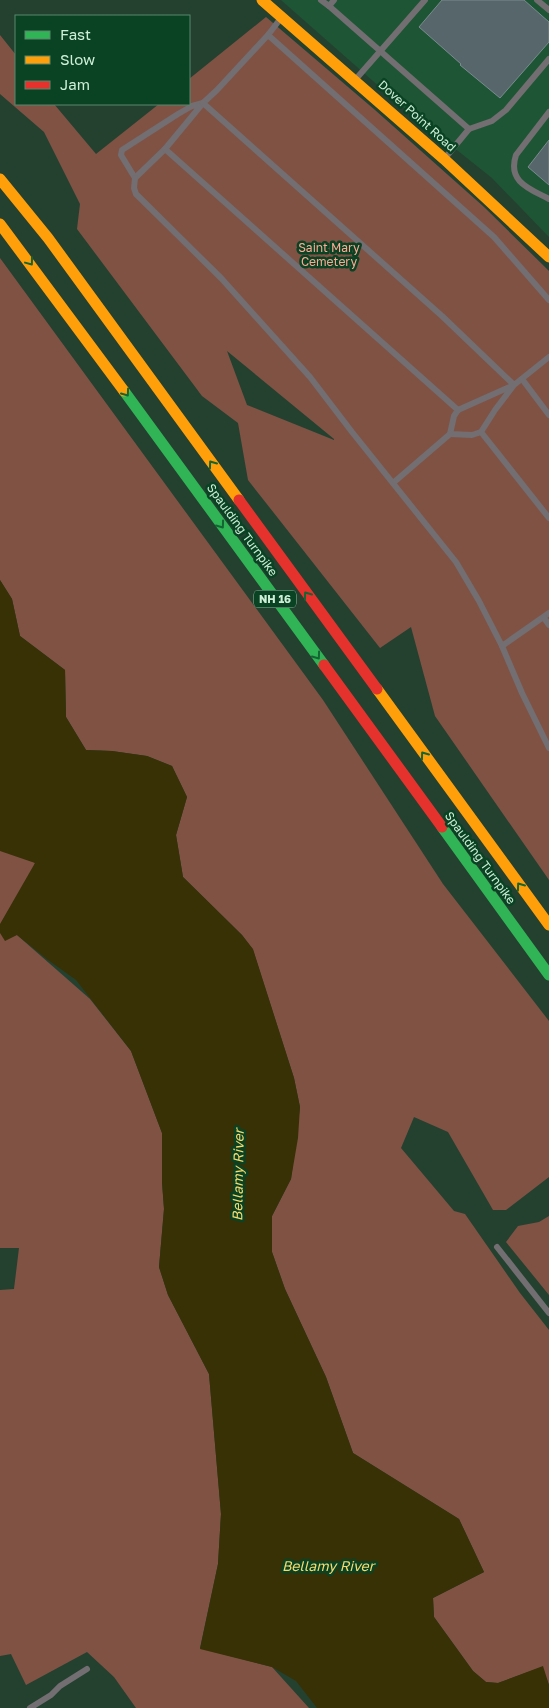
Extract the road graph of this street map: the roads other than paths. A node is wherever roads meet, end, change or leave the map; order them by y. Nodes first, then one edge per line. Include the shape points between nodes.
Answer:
1 (262, 0) edge
2 (321, 0) edge
3 (334, 0) edge
4 (425, 0) edge
5 (537, 0) edge
6 (329, 6) junction
7 (549, 10) edge
8 (282, 18) junction
9 (268, 35) junction
10 (381, 51) junction
11 (549, 59) edge
12 (355, 80) junction
13 (203, 103) junction
14 (549, 112) edge
15 (469, 129) junction
16 (165, 149) junction
17 (444, 159) junction
18 (135, 178) junction
19 (0, 179) edge
20 (549, 199) edge
21 (0, 224) edge
22 (549, 257) edge
23 (549, 300) edge
24 (549, 357) edge
25 (522, 379) junction
26 (514, 385) junction
27 (458, 410) junction
28 (549, 415) edge
29 (481, 432) junction
30 (450, 434) junction
31 (393, 482) junction
32 (549, 518) edge
33 (546, 616) edge
34 (549, 624) edge
35 (502, 646) junction
36 (549, 748) edge
37 (549, 925) edge
38 (549, 975) edge
39 (497, 1247) dead end
40 (549, 1313) edge
41 (87, 1669) dead end
42 (30, 1708) edge

1 - 8 main road, Dover Point Road
2 - 6 lane
3 - 6 lane
4 - 10 lane
5 - 7 lane
6 - 10 lane
8 - 9 lane
8 - 12 main road, Dover Point Road
9 - 13 lane
9 - 23 lane via 488,231
10 - 12 lane
10 - 15 lane
11 - 15 lane via 506,110 492,120
12 - 17 main road, Dover Point Road
13 - 16 lane
13 - 18 lane via 178,114 122,150 121,155
13 - 26 lane via 442,316
14 - 20 lane via 514,162 516,176 521,183
15 - 17 lane
16 - 18 lane
16 - 27 lane
17 - 22 main road, Dover Point Road
18 - 31 lane via 136,194 221,278 285,348
37 -> 19 main road, Spaulding Turnpike / NH 16 via 48,238
21 -> 38 main road, Spaulding Turnpike / NH 16
24 - 25 lane
25 - 26 lane
25 - 28 lane
26 - 27 lane
26 - 29 lane
27 - 30 lane
29 - 30 lane
29 - 32 lane
30 - 31 lane
31 - 35 lane via 456,562
33 - 34 lane
33 - 35 lane
35 - 36 lane
39 - 40 lane
41 - 42 lane

